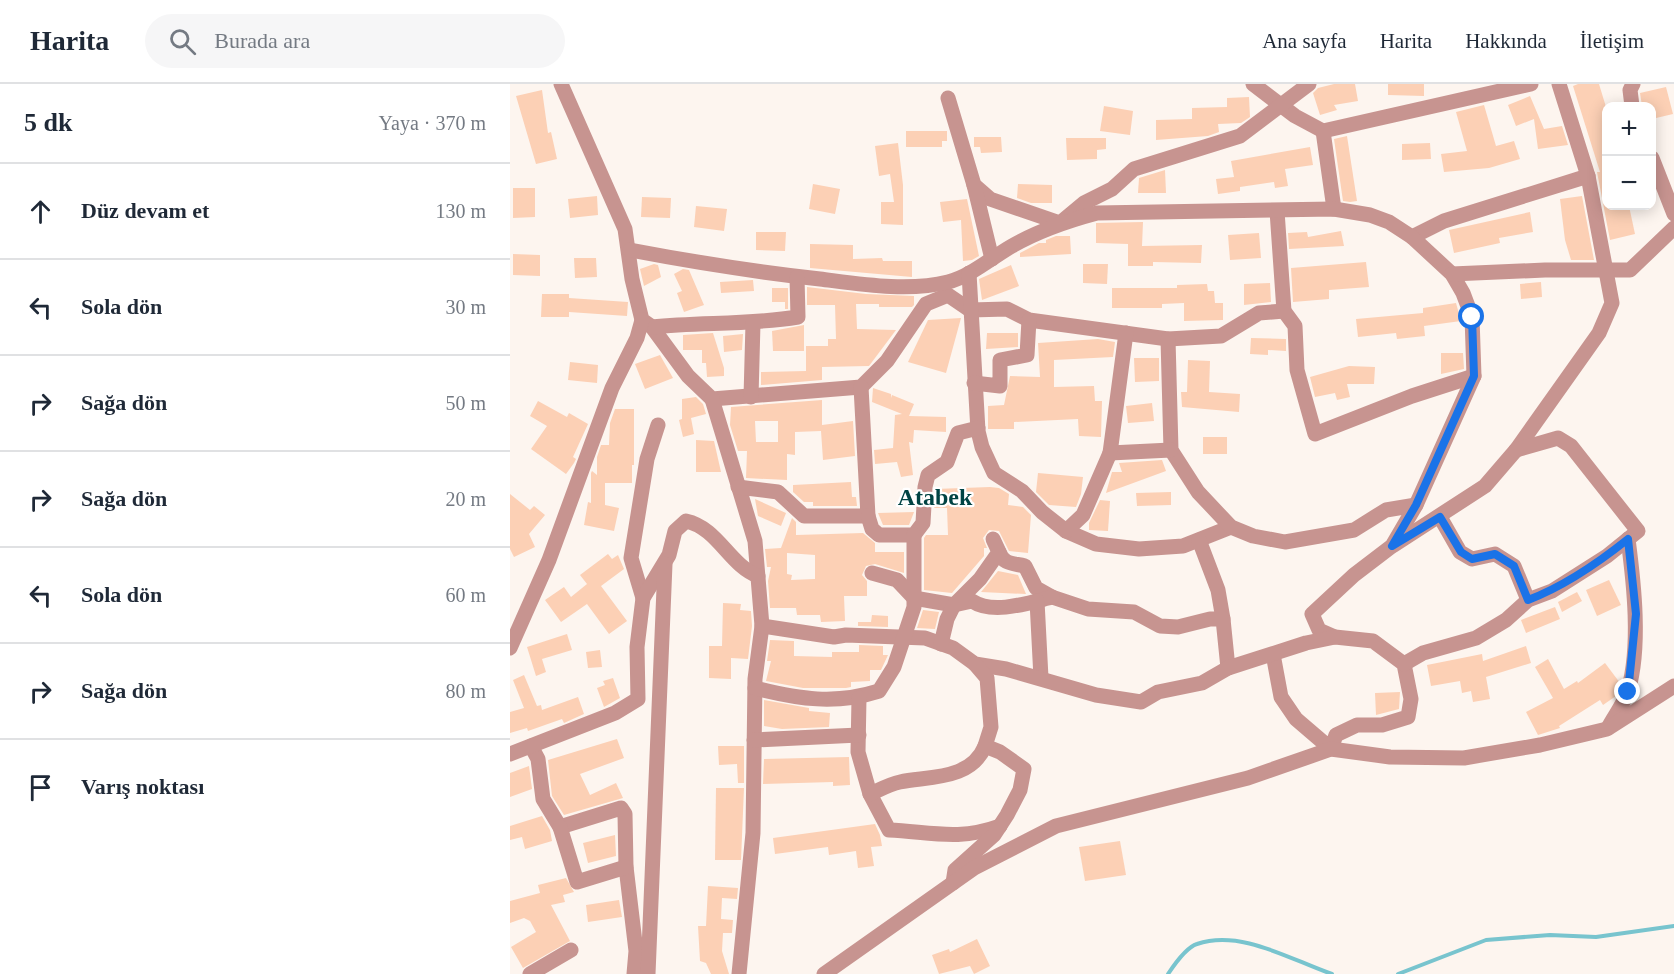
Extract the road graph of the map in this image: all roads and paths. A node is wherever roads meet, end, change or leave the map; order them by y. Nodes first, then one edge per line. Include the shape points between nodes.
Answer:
1 (561, 84) edge
2 (1253, 84) edge
3 (1309, 84) edge
4 (1531, 84) edge
5 (1559, 84) edge
6 (1633, 84) edge
7 (948, 98) dead end
8 (1632, 102) edge
9 (1279, 105) junction
10 (1323, 131) junction
11 (1656, 168) edge
12 (1588, 176) junction
13 (974, 185) junction
14 (1334, 209) junction
15 (1277, 211) junction
16 (1674, 214) edge
17 (1060, 223) junction
18 (1674, 228) edge
19 (1412, 237) junction
20 (630, 250) junction
21 (992, 259) junction
22 (1607, 269) junction
23 (969, 273) junction
24 (1452, 274) junction
25 (797, 277) junction
26 (948, 282) junction
27 (926, 304) junction
28 (970, 310) junction
29 (1284, 311) junction
30 (1029, 320) junction
31 (647, 323) junction
32 (753, 323) junction
33 (1126, 333) junction
34 (1168, 339) junction
35 (1474, 376) junction
36 (974, 383) junction
37 (861, 387) junction
38 (751, 397) junction
39 (712, 399) junction
40 (658, 425) dead end
41 (978, 428) junction
42 (1171, 450) junction
43 (1516, 450) junction
44 (1110, 453) junction
45 (738, 486) junction
46 (1416, 505) junction
47 (868, 516) junction
48 (1440, 517) junction
49 (1231, 527) junction
50 (1066, 531) junction
51 (914, 535) junction
52 (1628, 539) junction
53 (1199, 540) junction
54 (1392, 546) junction
55 (665, 561) junction
56 (872, 573) dead end
57 (758, 576) junction
58 (643, 598) junction
59 (914, 598) junction
60 (1044, 599) junction
61 (1528, 600) junction
62 (954, 605) junction
63 (1223, 619) junction
64 (762, 626) junction
65 (515, 628) edge
66 (904, 637) junction
67 (1335, 637) junction
68 (941, 644) junction
69 (510, 648) edge
70 (1273, 654) junction
71 (975, 664) junction
72 (1404, 664) junction
73 (1228, 668) junction
74 (1041, 678) junction
75 (1674, 686) edge
76 (755, 688) junction
77 (859, 698) junction
78 (1607, 729) junction
79 (859, 735) junction
80 (754, 740) junction
81 (531, 746) junction
82 (985, 746) junction
83 (1331, 749) junction
84 (510, 754) edge
85 (870, 794) junction
86 (1000, 826) junction
87 (560, 827) junction
88 (626, 867) junction
89 (952, 884) junction
90 (571, 950) dead end
91 (531, 974) edge
92 (634, 974) edge
93 (648, 974) edge
94 (739, 974) edge
95 (824, 974) edge

1 - 20 street via 620,218
2 - 9 street
3 - 9 street
4 - 10 street
5 - 12 street
6 - 8 street
7 - 13 street
9 - 10 street
9 - 17 street via 1240,136 1134,169 1112,189 1084,203
10 - 14 street
11 - 16 street
12 - 19 street via 1444,221
12 - 22 street
13 - 17 street via 990,199
13 - 21 street
14 - 15 street
14 - 19 street via 1380,218
15 - 17 street via 1097,213
15 - 29 street
17 - 21 street
18 - 22 street via 1630,270
19 - 24 street
20 - 25 street
20 - 31 street via 632,279
21 - 23 street
22 - 24 street
22 - 43 street via 1612,303 1599,333
23 - 26 street
23 - 28 street
24 - 35 street via 1472,317
25 - 26 street via 867,285
25 - 32 street via 798,317
26 - 27 street
27 - 28 street via 948,295
27 - 37 street via 887,361
28 - 30 street via 1007,309
28 - 36 street
29 - 34 street via 1259,313 1221,336
29 - 35 street via 1295,326 1297,369 1315,434
30 - 33 street
30 - 36 street via 1027,355 1000,360 1000,386
31 - 32 street
31 - 39 street via 688,376
31 - 65 street via 612,388 549,560
32 - 38 street
33 - 34 street
33 - 44 street
34 - 42 street
35 - 46 street
36 - 41 street
37 - 38 street
37 - 47 street
38 - 39 street
39 - 45 street
40 - 58 street via 640,492 631,558
41 - 50 street via 994,473 1022,491
41 - 51 street via 958,433 947,462 928,475 923,523
42 - 44 street
42 - 49 street via 1198,492
43 - 48 street via 1485,486
43 - 52 street via 1558,438 1571,446 1638,531
44 - 50 street via 1083,515
45 - 47 street via 778,492 804,516
45 - 57 street via 755,541
46 - 49 street via 1386,510 1354,530 1285,542 1253,537
46 - 54 street
47 - 51 street via 872,529 879,535
48 - 54 street
48 - 61 street via 1461,552 1472,559 1495,554 1514,566
49 - 53 street
50 - 53 street via 1113,547 1163,548
51 - 59 street
52 - 61 street via 1552,591
52 - 78 street via 1636,614 1632,656 1628,692
53 - 63 street via 1218,590
54 - 67 street via 1311,614 1319,630
55 - 57 street via 675,531 686,521 699,524 743,570
55 - 58 street
55 - 93 street
56 - 59 street via 897,580
57 - 64 street
58 - 81 street via 637,647 638,699 615,714
59 - 62 street
59 - 66 street
60 - 62 street via 982,608 972,601
60 - 62 street via 1025,566 1001,559 996,545 980,579
60 - 63 street via 1088,609 1134,612 1160,626
60 - 74 street
61 - 72 street via 1506,620 1476,638 1423,653
62 - 68 street
63 - 73 street
64 - 66 street via 834,637
64 - 76 street
65 - 69 street
66 - 68 street
66 - 77 street via 894,667 879,691
67 - 70 street
67 - 72 street via 1373,641
68 - 71 street
70 - 73 street
70 - 83 street via 1281,697 1296,719
71 - 74 street
71 - 82 street via 987,678 991,727
72 - 83 street via 1411,699 1408,717 1382,725 1358,725 1336,735
73 - 74 street via 1202,683 1158,692 1141,702 1096,695
75 - 78 street
76 - 77 street via 828,701
76 - 80 street
77 - 79 street
78 - 83 street via 1464,758 1390,757
79 - 80 street
79 - 85 street via 858,752
80 - 94 street via 753,833
81 - 84 street
81 - 87 street via 538,759 543,799
82 - 85 street via 980,758 961,771 898,782
82 - 86 street via 1024,769 1020,790
83 - 89 street via 1248,778 1056,826 974,868
85 - 86 street via 889,830 952,837
86 - 89 street via 955,870
87 - 88 street via 577,882
87 - 88 street via 621,808 625,814
88 - 92 street via 636,951
89 - 95 street
90 - 91 street

